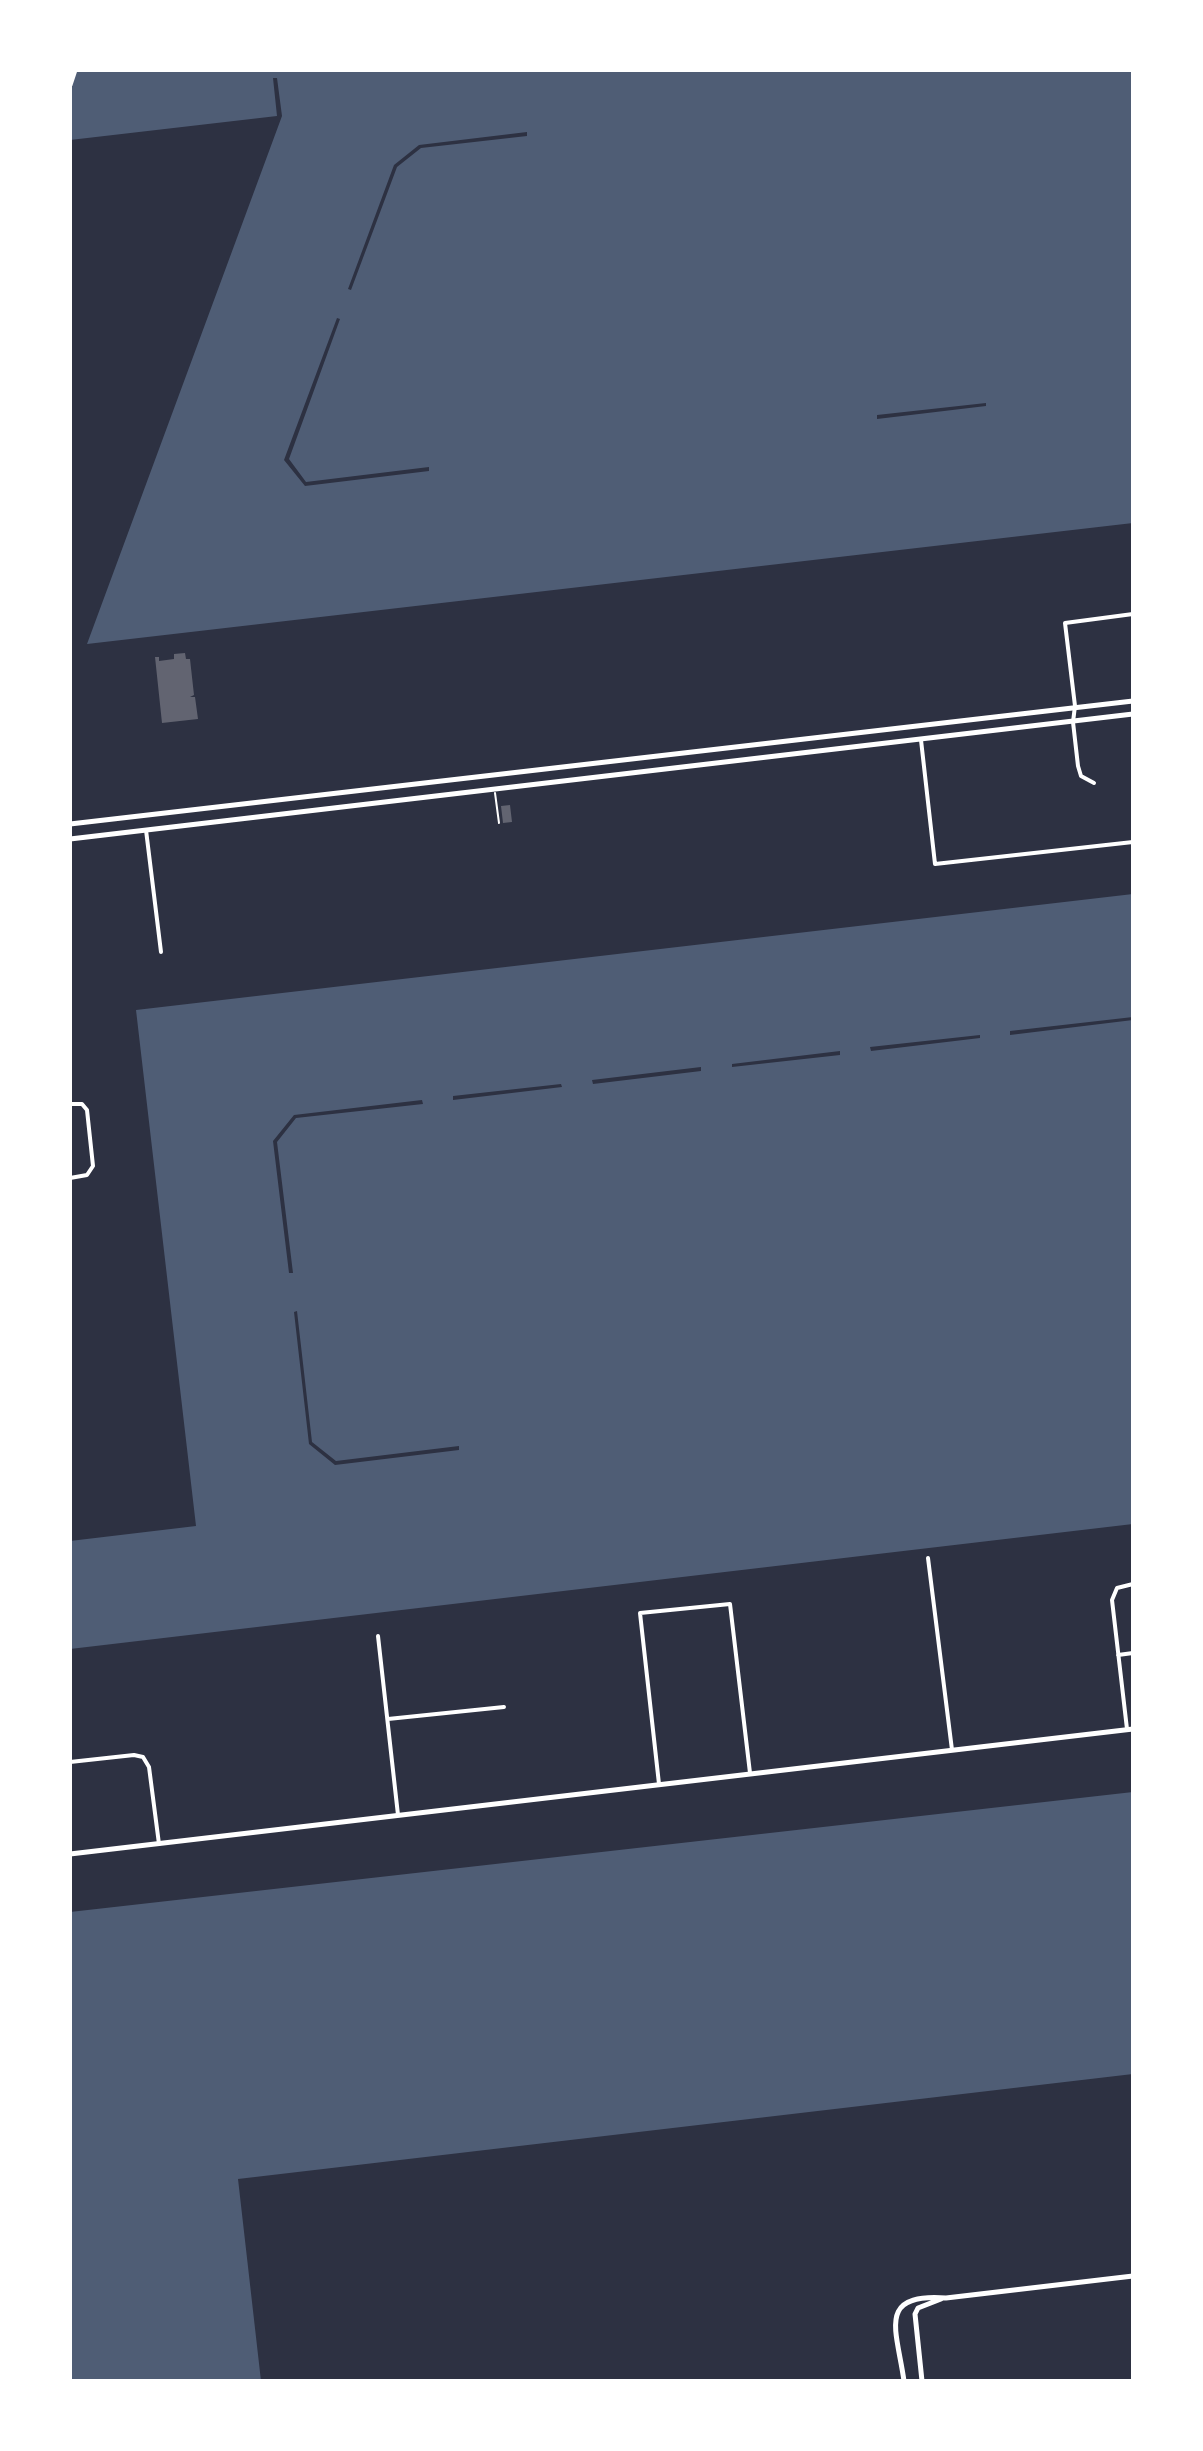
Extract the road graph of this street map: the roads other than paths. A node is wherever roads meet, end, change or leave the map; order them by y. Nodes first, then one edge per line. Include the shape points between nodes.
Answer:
1 (75, 70) edge
2 (70, 85) edge
3 (1133, 614) edge
4 (1133, 701) edge
5 (1075, 706) junction
6 (1133, 714) edge
7 (1073, 722) junction
8 (921, 740) junction
9 (694, 752) junction
10 (696, 767) junction
11 (1094, 783) dead end
12 (495, 789) junction
13 (294, 798) junction
14 (295, 813) junction
15 (499, 823) dead end
16 (70, 824) edge
17 (146, 830) junction
18 (70, 839) edge
19 (1133, 842) edge
20 (161, 952) dead end
21 (70, 1104) edge
22 (70, 1178) edge
23 (928, 1558) dead end
24 (1133, 1584) edge
25 (378, 1636) dead end
26 (1133, 1653) edge
27 (1118, 1655) junction
28 (504, 1707) dead end
29 (388, 1719) junction
30 (1130, 1729) edge
31 (952, 1750) junction
32 (70, 1762) edge
33 (750, 1773) junction
34 (659, 1784) junction
35 (398, 1815) junction
36 (159, 1844) junction
37 (70, 1854) edge
38 (1133, 2276) edge
39 (946, 2298) junction
40 (904, 2381) edge
41 (922, 2381) edge

1 - 2 street
3 - 5 street via 1065,623
4 - 5 street
5 - 7 street
5 - 9 street
6 - 7 street
7 - 8 street
7 - 11 street via 1081,776
8 - 10 street
8 - 19 street via 935,864
9 - 10 street
9 - 13 street
10 - 12 street
12 - 14 street
12 - 15 lane
13 - 14 street
13 - 16 street
14 - 17 street
17 - 18 street
17 - 20 street
21 - 22 street via 87,1110 93,1166 87,1175
23 - 31 street
24 - 27 street via 1112,1595
25 - 29 street
26 - 27 street
27 - 30 street
28 - 29 street
29 - 35 street
30 - 31 street
31 - 33 street
32 - 36 street via 143,1757 149,1767
33 - 34 street
33 - 34 street via 730,1604 640,1613
34 - 35 street
35 - 36 street
36 - 37 street
38 - 39 street
39 - 40 street via 914,2298 898,2309
39 - 41 street via 915,2314

